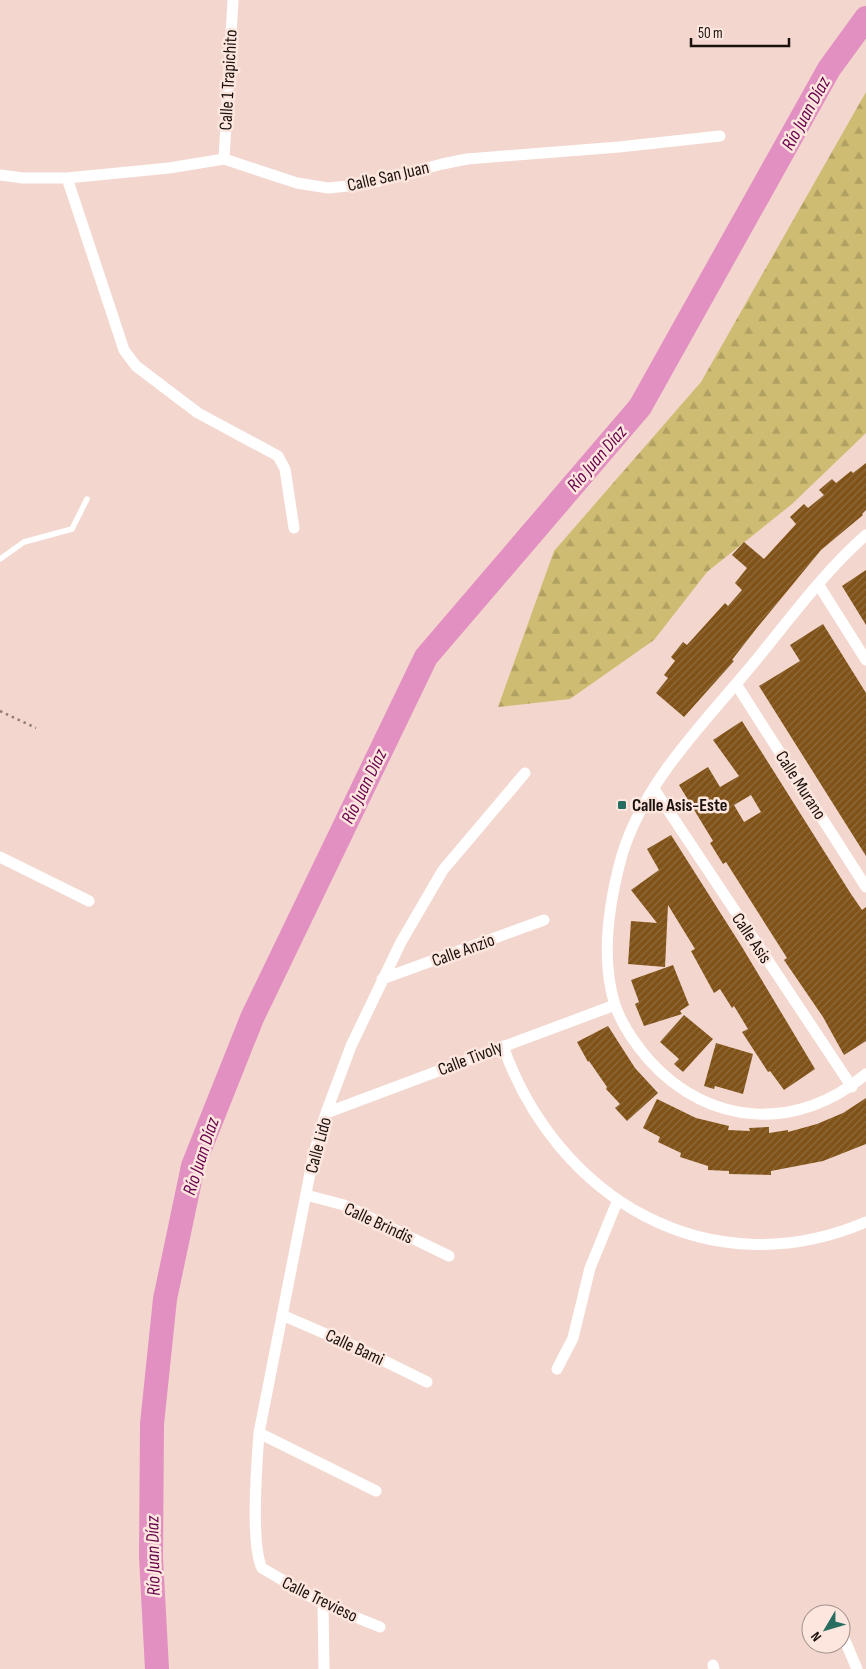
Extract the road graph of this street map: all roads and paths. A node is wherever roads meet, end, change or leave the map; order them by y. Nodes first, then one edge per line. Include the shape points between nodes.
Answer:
1 (233, 0) edge
2 (720, 136) dead end
3 (224, 159) junction
4 (0, 175) edge
5 (67, 178) junction
6 (87, 499) dead end
7 (294, 528) dead end
8 (866, 535) edge
9 (0, 560) edge
10 (818, 584) junction
11 (866, 660) edge
12 (736, 684) junction
13 (0, 711) edge
14 (36, 728) dead end
15 (526, 773) dead end
16 (654, 789) junction
17 (0, 857) edge
18 (866, 887) edge
19 (89, 901) dead end
20 (544, 920) dead end
21 (382, 979) junction
22 (615, 1005) junction
23 (503, 1046) junction
24 (866, 1074) edge
25 (852, 1086) junction
26 (326, 1113) junction
27 (306, 1195) junction
28 (618, 1202) junction
29 (866, 1222) edge
30 (449, 1256) dead end
31 (282, 1315) junction
32 (557, 1370) dead end
33 (428, 1382) dead end
34 (259, 1433) junction
35 (376, 1491) dead end
36 (262, 1568) joint
37 (323, 1604) junction
38 (380, 1627) dead end
39 (851, 1654) edge
40 (324, 1669) edge
41 (857, 1669) edge

1 - 3 street, Calle 1 Trapichito
2 - 3 street, Calle San Juan via 619,148 467,159 368,184 328,188 297,183
3 - 5 street, Calle San Juan
4 - 5 street, Calle San Juan
5 - 7 street via 119,339 129,358 198,413 278,456 285,469
6 - 9 lane via 72,529 24,542
8 - 10 street
10 - 11 street
10 - 12 street
12 - 16 street
12 - 18 street, Calle Murano
13 - 14 path
15 - 21 street, Calle Lido via 443,870
16 - 22 street via 641,809 623,853 608,921 608,964
16 - 25 street, Calle Asis
17 - 19 street
20 - 21 street, Calle Anzio
21 - 26 street, Calle Lido via 351,1046
22 - 23 street, Calle Tivoly
22 - 25 street via 641,1051 658,1070 675,1086 716,1106 744,1114 782,1114 806,1109
23 - 26 street, Calle Tivoly
23 - 28 street via 515,1079 541,1124 572,1160
24 - 25 street
26 - 27 street, Calle Lido
27 - 30 street, Calle Brindis via 344,1205
27 - 31 street, Calle Lido
28 - 29 street via 691,1234 739,1244 777,1245 818,1238
28 - 32 street via 590,1268 573,1338
31 - 33 street, Calle Bami via 356,1346
31 - 34 street, Calle Lido
34 - 35 street
34 - 36 street, Calle Lido via 256,1523
36 - 37 street, Calle Trevieso
37 - 38 street, Calle Trevieso
37 - 40 street
39 - 41 street

